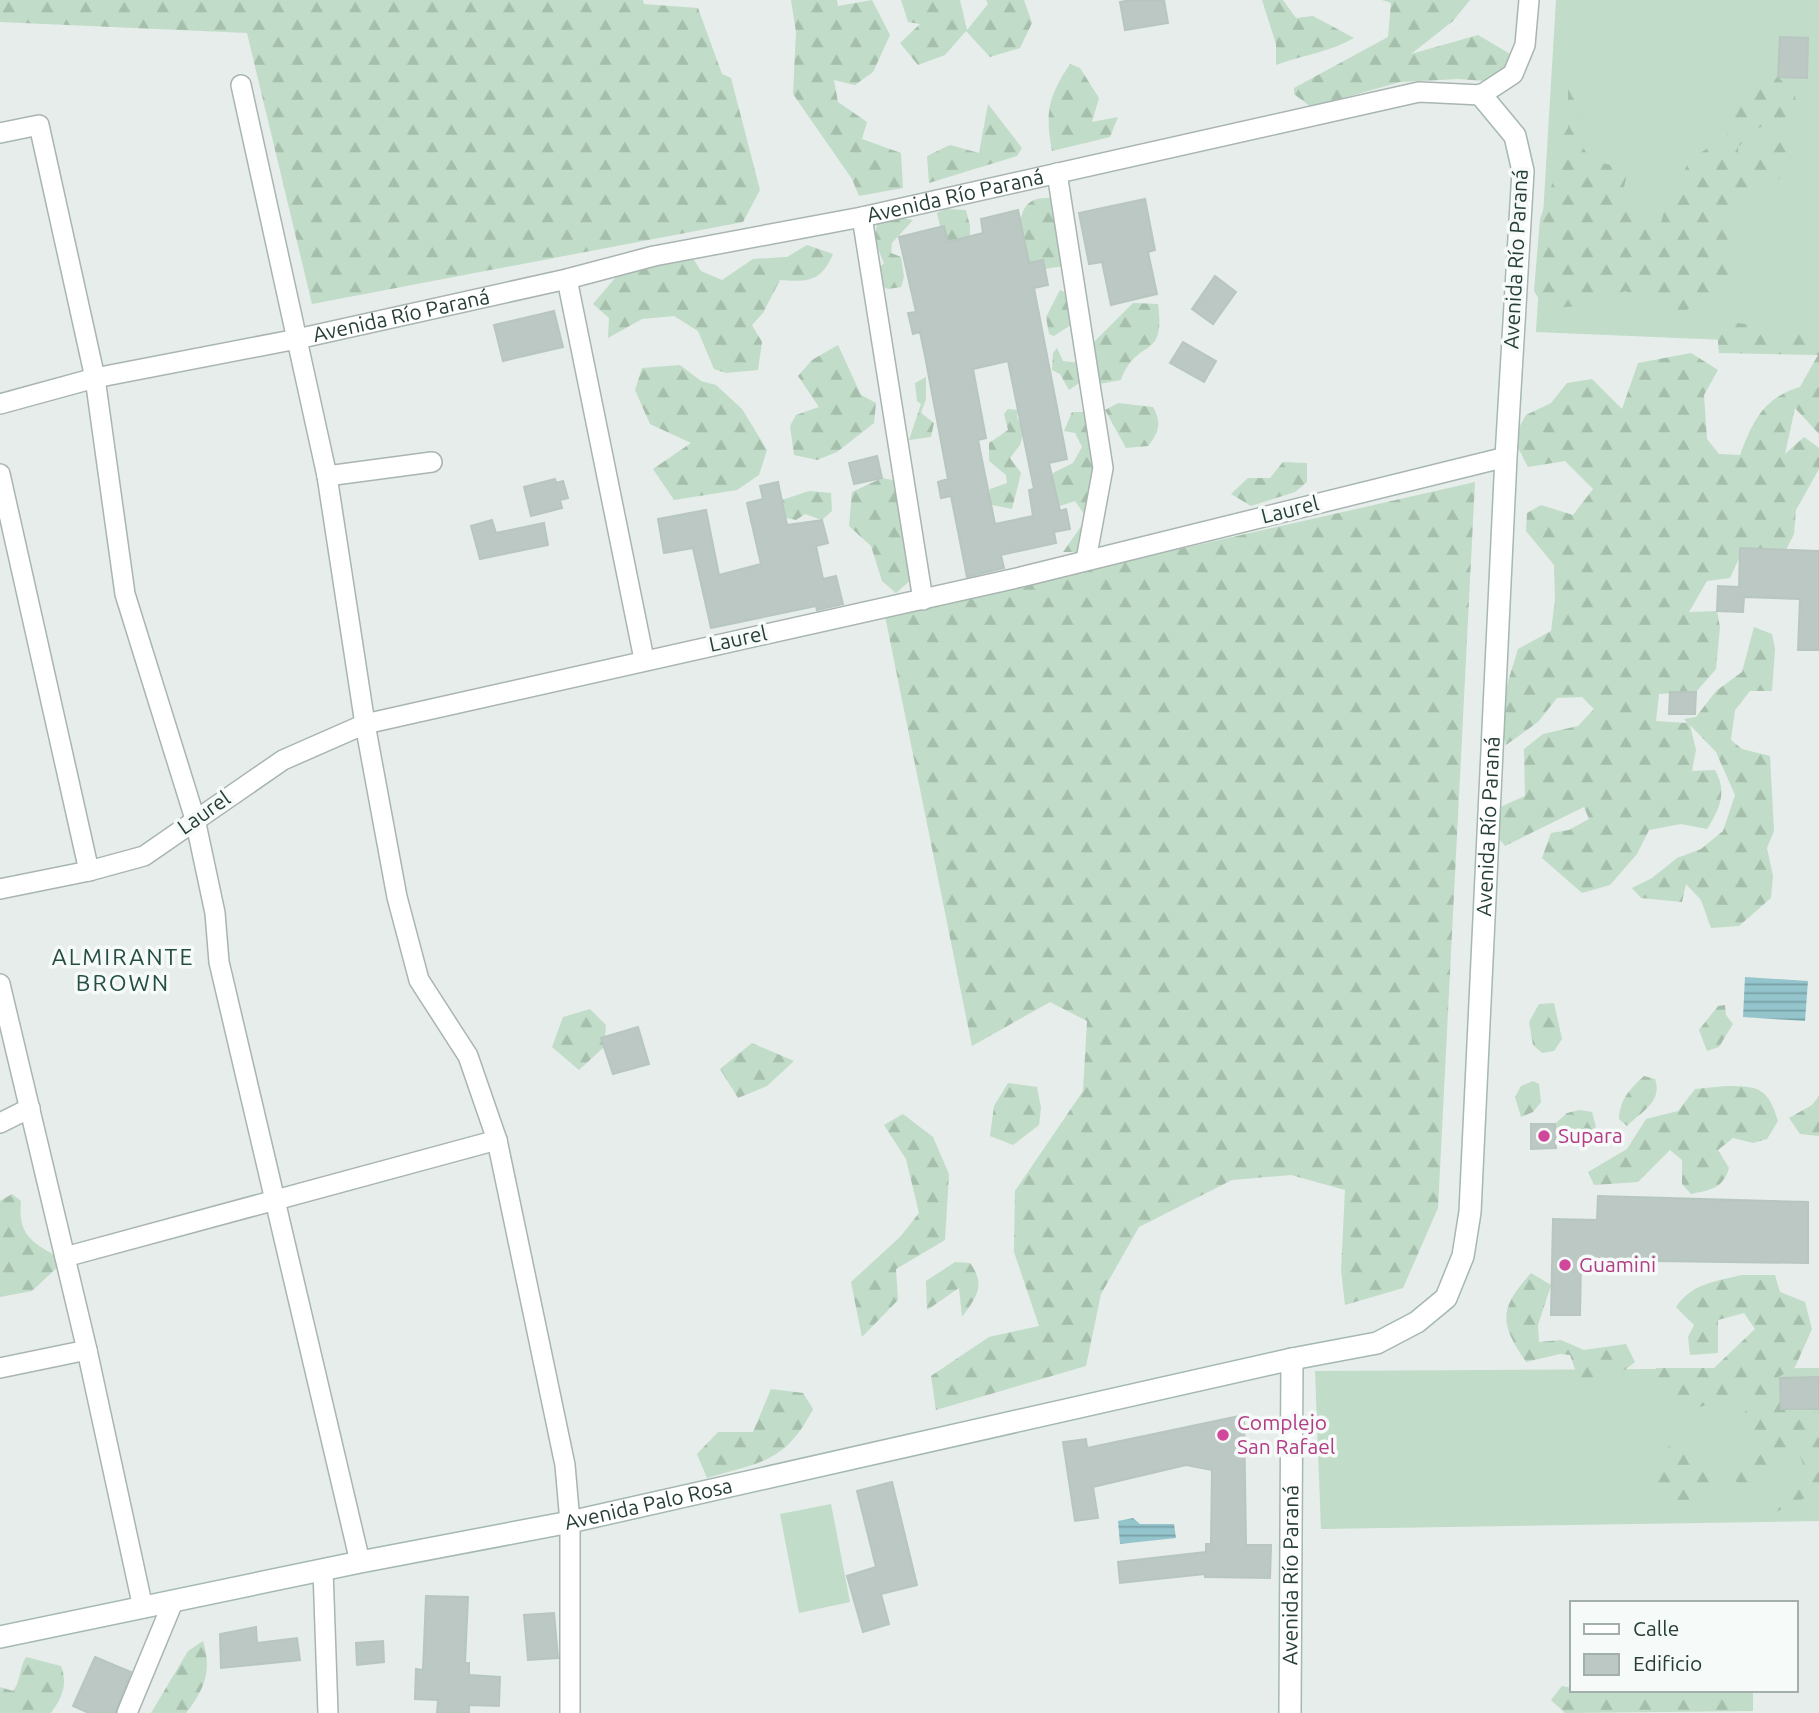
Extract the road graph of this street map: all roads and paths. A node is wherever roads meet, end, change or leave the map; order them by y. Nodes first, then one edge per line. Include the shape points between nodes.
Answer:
1 (1529, 0) edge
2 (242, 85) dead end
3 (1481, 95) junction
4 (0, 133) edge
5 (1057, 173) junction
6 (862, 217) junction
7 (567, 279) junction
8 (297, 339) junction
9 (95, 378) junction
10 (0, 404) edge
11 (1506, 457) junction
12 (432, 462) dead end
13 (0, 474) edge
14 (327, 476) junction
15 (1086, 560) junction
16 (923, 600) junction
17 (644, 660) junction
18 (365, 724) junction
19 (195, 819) junction
20 (89, 872) junction
21 (0, 889) edge
22 (0, 984) edge
23 (30, 1108) junction
24 (0, 1123) edge
25 (497, 1140) junction
26 (275, 1200) junction
27 (65, 1257) junction
28 (87, 1350) junction
29 (1292, 1359) junction
30 (0, 1368) edge
31 (570, 1522) junction
32 (360, 1562) junction
33 (323, 1570) junction
34 (173, 1602) junction
35 (143, 1608) junction
36 (0, 1637) edge
37 (127, 1713) edge
38 (328, 1713) edge
39 (570, 1713) edge
40 (1290, 1713) edge

1 - 3 street via 1525,45 1513,74
2 - 8 street
3 - 5 street, Avenida Río Paraná via 1419,92
3 - 11 main road, Avenida Río Paraná via 1515,136 1523,171
4 - 9 street via 39,125
5 - 6 street, Avenida Río Paraná
5 - 15 street via 1103,468
6 - 7 street, Avenida Río Paraná via 653,256
6 - 16 street
7 - 8 street, Avenida Río Paraná
7 - 17 street
8 - 9 street, Avenida Río Paraná
8 - 14 street
9 - 10 street, Avenida Río Paraná
9 - 19 street via 125,594
11 - 15 street, Laurel
11 - 29 main road, Avenida Río Paraná via 1470,1212 1462,1256 1446,1298 1417,1322 1377,1343
12 - 14 street
13 - 20 street
14 - 18 street
15 - 16 street, Laurel
16 - 17 street, Laurel
17 - 18 street, Laurel
18 - 19 street, Laurel via 283,760
18 - 25 street via 397,897 419,980 468,1056
19 - 20 street, Laurel via 144,856
19 - 26 street via 215,914 219,961
20 - 21 street, Laurel
22 - 23 street
23 - 24 street
23 - 27 street
25 - 26 street
25 - 31 street via 565,1465
26 - 27 street
26 - 32 street
27 - 28 street
28 - 30 street
28 - 35 street
29 - 31 main road, Avenida Palo Rosa
29 - 40 main road, Avenida Río Paraná
31 - 32 main road, Avenida Palo Rosa
31 - 39 street
32 - 33 main road, Avenida Palo Rosa
33 - 34 main road, Avenida Palo Rosa
33 - 38 street
34 - 35 main road, Avenida Palo Rosa
34 - 37 street
35 - 36 main road, Avenida Palo Rosa

